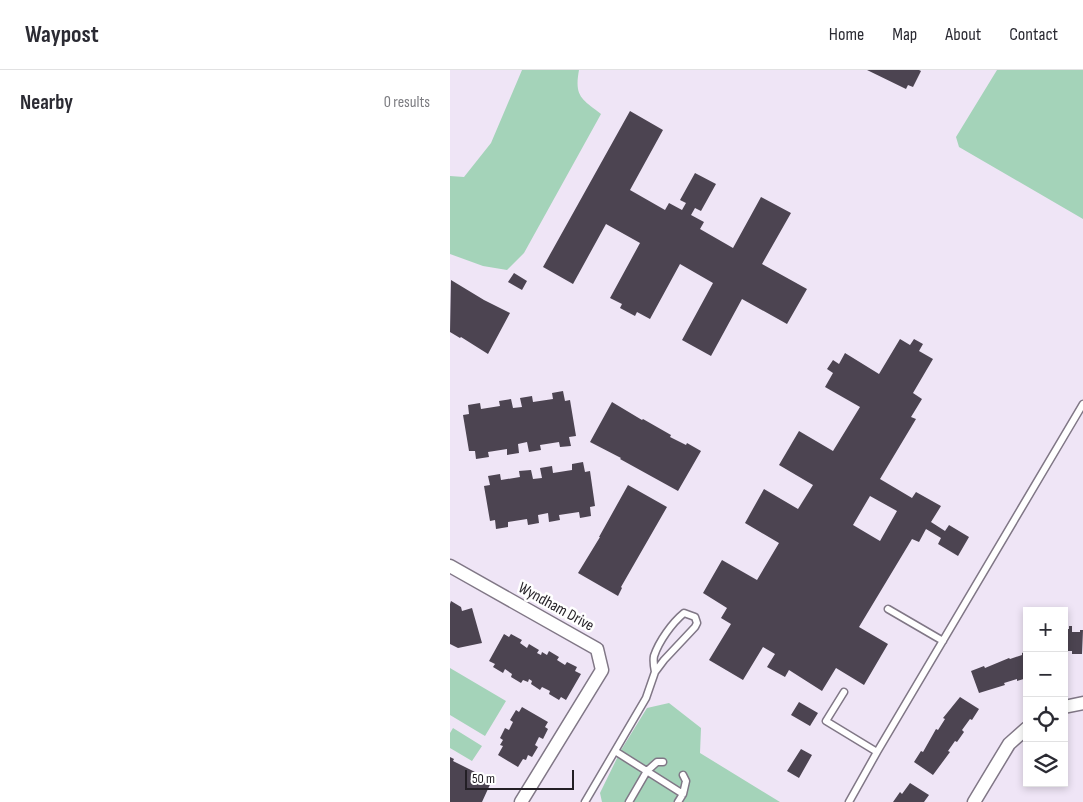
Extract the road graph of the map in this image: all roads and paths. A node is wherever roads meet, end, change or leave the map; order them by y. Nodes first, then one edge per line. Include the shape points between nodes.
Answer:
1 (1083, 404) edge
2 (450, 566) edge
3 (888, 609) dead end
4 (943, 641) junction
5 (655, 672) junction
6 (844, 692) dead end
7 (1083, 703) edge
8 (1068, 706) edge
9 (1023, 732) edge
10 (615, 751) junction
11 (877, 752) junction
12 (663, 762) dead end
13 (647, 771) junction
14 (683, 775) dead end
15 (683, 794) junction
16 (521, 802) edge
17 (586, 802) edge
18 (629, 802) edge
19 (678, 802) edge
20 (849, 802) edge
21 (974, 802) edge

1 - 4 lane
2 - 16 street, Wyndham Drive via 597,649 602,670
3 - 4 lane
4 - 11 lane
5 - 5 lane via 695,627 695,617 684,613 677,619 654,658
5 - 10 lane via 646,698
6 - 11 lane via 826,721
7 - 8 street
9 - 21 street via 1009,744
10 - 13 lane
10 - 17 lane
11 - 20 lane
12 - 13 lane via 657,762
13 - 15 lane
13 - 18 lane
14 - 15 lane via 686,781
15 - 19 lane

